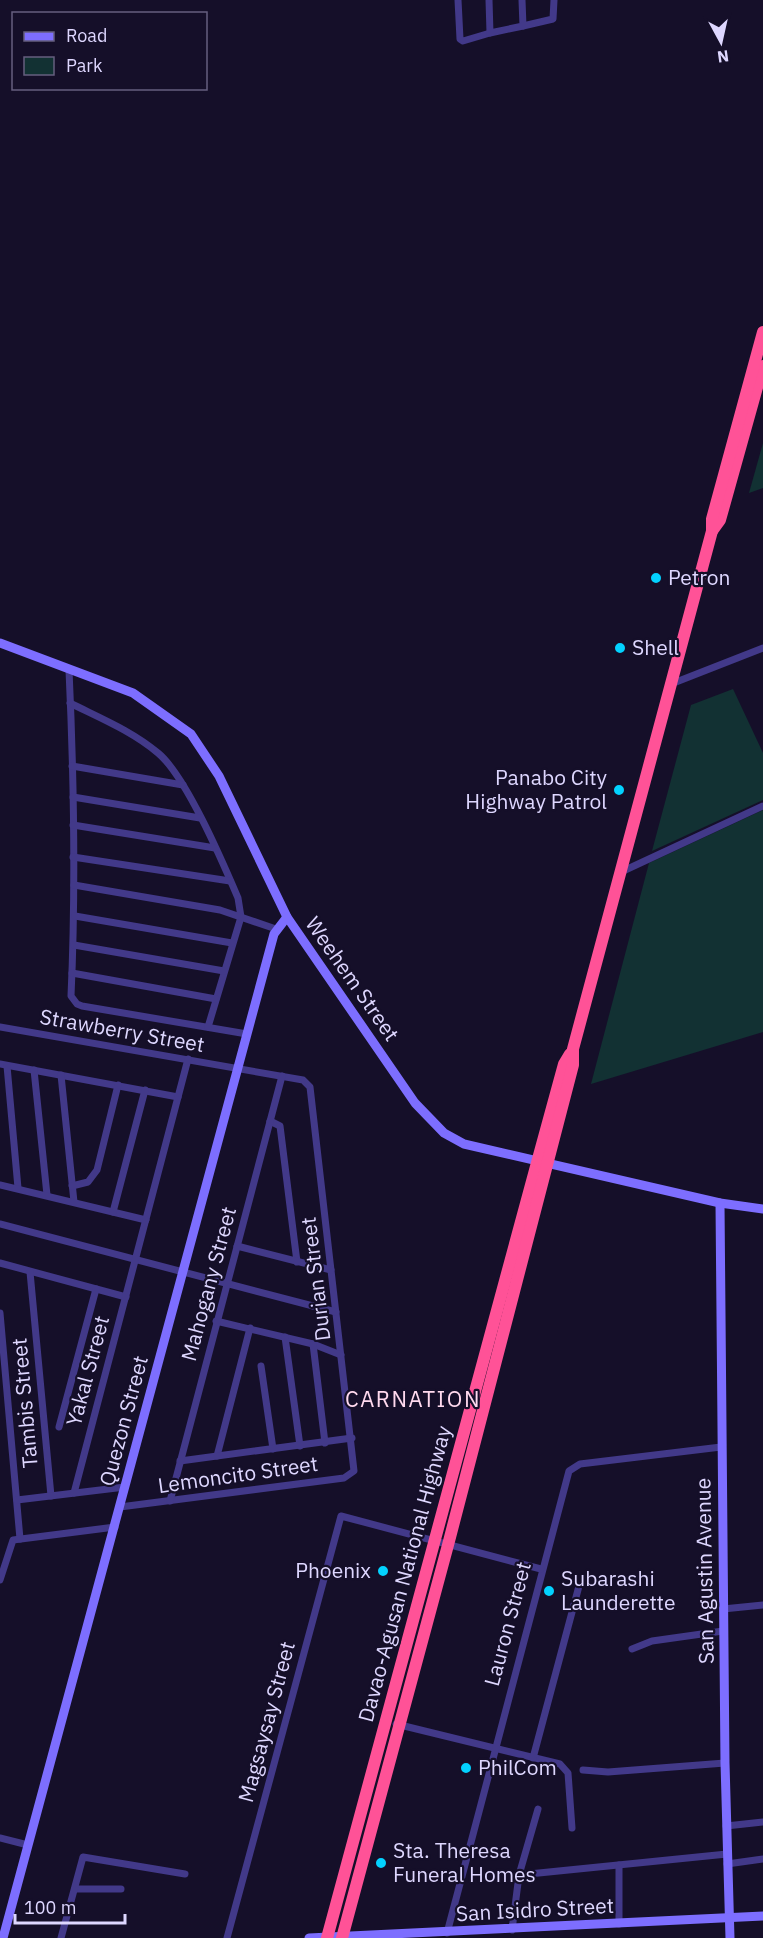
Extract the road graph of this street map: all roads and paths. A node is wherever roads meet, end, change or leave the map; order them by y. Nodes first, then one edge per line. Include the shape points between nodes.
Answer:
1 (458, 0) edge
2 (489, 0) edge
3 (522, 0) edge
4 (554, 0) edge
5 (523, 26) junction
6 (490, 33) junction
7 (763, 332) edge
8 (763, 366) edge
9 (712, 531) junction
10 (0, 643) edge
11 (763, 648) edge
12 (69, 670) junction
13 (671, 684) junction
14 (70, 703) junction
15 (72, 765) junction
16 (183, 785) junction
17 (73, 797) junction
18 (763, 806) edge
19 (200, 818) junction
20 (73, 825) junction
21 (215, 848) junction
22 (73, 857) junction
23 (621, 872) junction
24 (230, 881) junction
25 (74, 885) junction
26 (75, 916) junction
27 (241, 917) junction
28 (286, 917) junction
29 (276, 929) junction
30 (232, 943) junction
31 (74, 945) junction
32 (224, 971) junction
33 (72, 973) junction
34 (216, 999) junction
35 (0, 1027) edge
36 (207, 1027) junction
37 (247, 1034) junction
38 (188, 1059) junction
39 (3, 1065) edge
40 (238, 1068) junction
41 (34, 1070) junction
42 (61, 1075) junction
43 (282, 1076) junction
44 (118, 1084) junction
45 (310, 1087) joint
46 (145, 1090) junction
47 (178, 1097) junction
48 (270, 1121) junction
49 (544, 1160) junction
50 (0, 1185) edge
51 (72, 1186) junction
52 (18, 1188) junction
53 (47, 1195) junction
54 (74, 1202) junction
55 (720, 1203) junction
56 (763, 1209) edge
57 (113, 1212) junction
58 (146, 1220) junction
59 (0, 1224) edge
60 (237, 1246) junction
61 (135, 1258) junction
62 (297, 1262) junction
63 (0, 1263) edge
64 (183, 1270) junction
65 (331, 1270) junction
66 (30, 1272) junction
67 (226, 1284) junction
68 (96, 1289) junction
69 (126, 1297) junction
70 (336, 1312) junction
71 (0, 1313) edge
72 (216, 1321) junction
73 (250, 1328) junction
74 (285, 1337) junction
75 (314, 1344) junction
76 (341, 1355) junction
77 (261, 1366) dead end
78 (4, 1405) edge
79 (59, 1427) dead end
80 (352, 1438) junction
81 (325, 1443) junction
82 (300, 1446) junction
83 (721, 1447) junction
84 (273, 1449) junction
85 (217, 1456) junction
86 (180, 1461) junction
87 (356, 1468) joint
88 (454, 1469) junction
89 (467, 1473) junction
90 (125, 1487) junction
91 (74, 1493) junction
92 (51, 1496) junction
93 (16, 1500) junction
94 (170, 1501) junction
95 (120, 1507) junction
96 (115, 1527) junction
97 (20, 1539) junction
98 (434, 1541) junction
99 (448, 1545) junction
100 (2, 1562) edge
101 (541, 1569) junction
102 (427, 1570) junction
103 (439, 1575) junction
104 (0, 1580) edge
105 (579, 1586) dead end
106 (763, 1605) edge
107 (723, 1609) junction
108 (723, 1631) junction
109 (632, 1649) dead end
110 (386, 1720) junction
111 (399, 1725) junction
112 (495, 1748) junction
113 (533, 1758) junction
114 (725, 1763) junction
115 (583, 1770) dead end
116 (538, 1809) dead end
117 (763, 1822) edge
118 (726, 1826) junction
119 (572, 1828) dead end
120 (0, 1838) edge
121 (28, 1845) junction
122 (350, 1852) junction
123 (727, 1854) junction
124 (364, 1856) junction
125 (763, 1859) edge
126 (727, 1864) junction
127 (619, 1865) junction
128 (185, 1875) dead end
129 (519, 1875) junction
130 (75, 1889) junction
131 (121, 1889) dead end
132 (763, 1916) edge
133 (729, 1917) junction
134 (619, 1924) junction
135 (512, 1930) junction
136 (446, 1936) edge
137 (327, 1937) edge
138 (342, 1937) edge
139 (3, 1938) edge
140 (61, 1938) edge
141 (226, 1938) edge
142 (309, 1938) edge
143 (730, 1938) edge

1 - 6 street via 460,39
2 - 6 street
3 - 5 street
4 - 5 street via 553,19
5 - 6 street
7 - 9 highway, Davao-Agusan National Highway
8 - 9 highway, Davao-Agusan National Highway via 720,520
9 - 13 highway, Davao-Agusan National Highway
10 - 12 street, Weehem Street
11 - 13 street
12 - 14 street
12 - 28 street, Weehem Street via 133,693 191,734 219,776
13 - 23 highway, Davao-Agusan National Highway
14 - 15 street
14 - 16 street via 115,725 159,754
15 - 16 street
15 - 17 street
16 - 19 street
17 - 19 street
17 - 20 street
18 - 23 street
19 - 21 street
20 - 21 street
20 - 22 street
21 - 24 street
22 - 24 street
22 - 25 street
23 - 49 highway, Davao-Agusan National Highway via 573,1049 573,1065
24 - 27 street
25 - 26 street
25 - 27 street
26 - 30 street
26 - 31 street
27 - 29 street
27 - 30 street
28 - 29 street, Quezon Street
28 - 49 street, Weehem Street via 430,1122 464,1143
29 - 37 street, Quezon Street
30 - 32 street
31 - 32 street
31 - 33 street
32 - 34 street
33 - 34 street
33 - 36 street via 71,996 77,1004
34 - 36 street
35 - 38 street, Strawberry Street
36 - 37 street
37 - 40 street, Quezon Street
38 - 40 street, Strawberry Street
38 - 47 street, Yakal Street
39 - 41 street
39 - 52 street
40 - 43 street, Strawberry Street
40 - 64 street, Quezon Street
41 - 42 street
41 - 53 street
42 - 44 street
42 - 51 street
43 - 45 street, Strawberry Street via 303,1080
43 - 48 street, Mahogany Street
44 - 46 street
44 - 51 street via 98,1170 88,1182
45 - 65 street, Durian Street
46 - 47 street
46 - 57 street
47 - 58 street, Yakal Street
48 - 60 street, Mahogany Street
48 - 62 street via 280,1126 283,1133
49 - 55 street, Weehem Street
49 - 88 highway, Davao-Agusan National Highway
49 - 89 highway, Davao-Agusan National Highway
50 - 52 street
51 - 54 street
52 - 53 street
53 - 54 street
54 - 57 street
55 - 56 street, Weehem Street
55 - 83 street, San Agustin Avenue
57 - 58 street
58 - 61 street, Yakal Street
59 - 61 street
60 - 62 street
60 - 67 street, Mahogany Street
61 - 64 street
61 - 69 street, Yakal Street
62 - 65 street
63 - 66 street
64 - 67 street
64 - 90 street, Quezon Street
65 - 70 street, Durian Street
66 - 68 street
66 - 92 street, Tambis Street
67 - 70 street
67 - 72 street, Mahogany Street
68 - 69 street
68 - 79 street
69 - 91 street, Yakal Street
70 - 76 street, Durian Street
71 - 78 street
72 - 73 street
72 - 86 street, Mahogany Street
73 - 74 street
73 - 85 street
74 - 75 street
74 - 82 street
75 - 76 street
75 - 81 street
76 - 80 street, Durian Street
77 - 84 street
78 - 93 street
80 - 81 street
80 - 87 street, Durian Street
81 - 82 street
82 - 84 street
83 - 101 street, Lauron Street via 572,1467
83 - 107 street, San Agustin Avenue
84 - 85 street
85 - 86 street
86 - 94 street, Mahogany Street
87 - 94 street, Lemoncito Street via 344,1478
88 - 89 highway
88 - 98 highway, Davao-Agusan National Highway
89 - 99 highway, Davao-Agusan National Highway
90 - 91 street
90 - 95 street, Quezon Street
91 - 92 street
92 - 93 street
93 - 97 street
94 - 95 street, Lemoncito Street
95 - 96 street, Quezon Street
96 - 97 street
96 - 121 street, Quezon Street
97 - 100 street via 10,1542
98 - 99 street
98 - 102 highway, Davao-Agusan National Highway
98 - 141 street, Magsaysay Street via 341,1516
99 - 101 street
99 - 103 highway, Davao-Agusan National Highway
100 - 104 street
101 - 112 street, Lauron Street
102 - 103 highway
102 - 110 highway, Davao-Agusan National Highway
103 - 111 highway, Davao-Agusan National Highway
105 - 113 street
106 - 107 street
107 - 108 street, San Agustin Avenue
108 - 109 street via 652,1641
108 - 114 street, San Agustin Avenue
110 - 111 street
110 - 122 highway, Davao-Agusan National Highway
111 - 112 street
111 - 124 highway, Davao-Agusan National Highway
112 - 113 street
112 - 136 street, Lauron Street
113 - 119 street via 566,1768
114 - 115 street via 608,1772
114 - 118 street, San Agustin Avenue
116 - 129 street
117 - 118 street
118 - 123 street, San Agustin Avenue
120 - 121 street
121 - 139 street, Quezon Street
122 - 124 highway
122 - 137 highway, Davao-Agusan National Highway
123 - 126 street, San Agustin Avenue
123 - 127 street
124 - 138 highway, Davao-Agusan National Highway
125 - 126 street
126 - 133 street, San Agustin Avenue
127 - 129 street
127 - 134 street
128 - 130 street via 87,1856 82,1860
129 - 135 street
130 - 131 street
130 - 140 street
132 - 133 street, San Isidro Street
133 - 134 street, San Isidro Street
133 - 143 street, San Agustin Avenue
134 - 135 street, San Isidro Street
135 - 136 street, San Isidro Street
136 - 138 street, San Isidro Street
137 - 138 street, San Isidro Street
137 - 142 street, San Isidro Street

